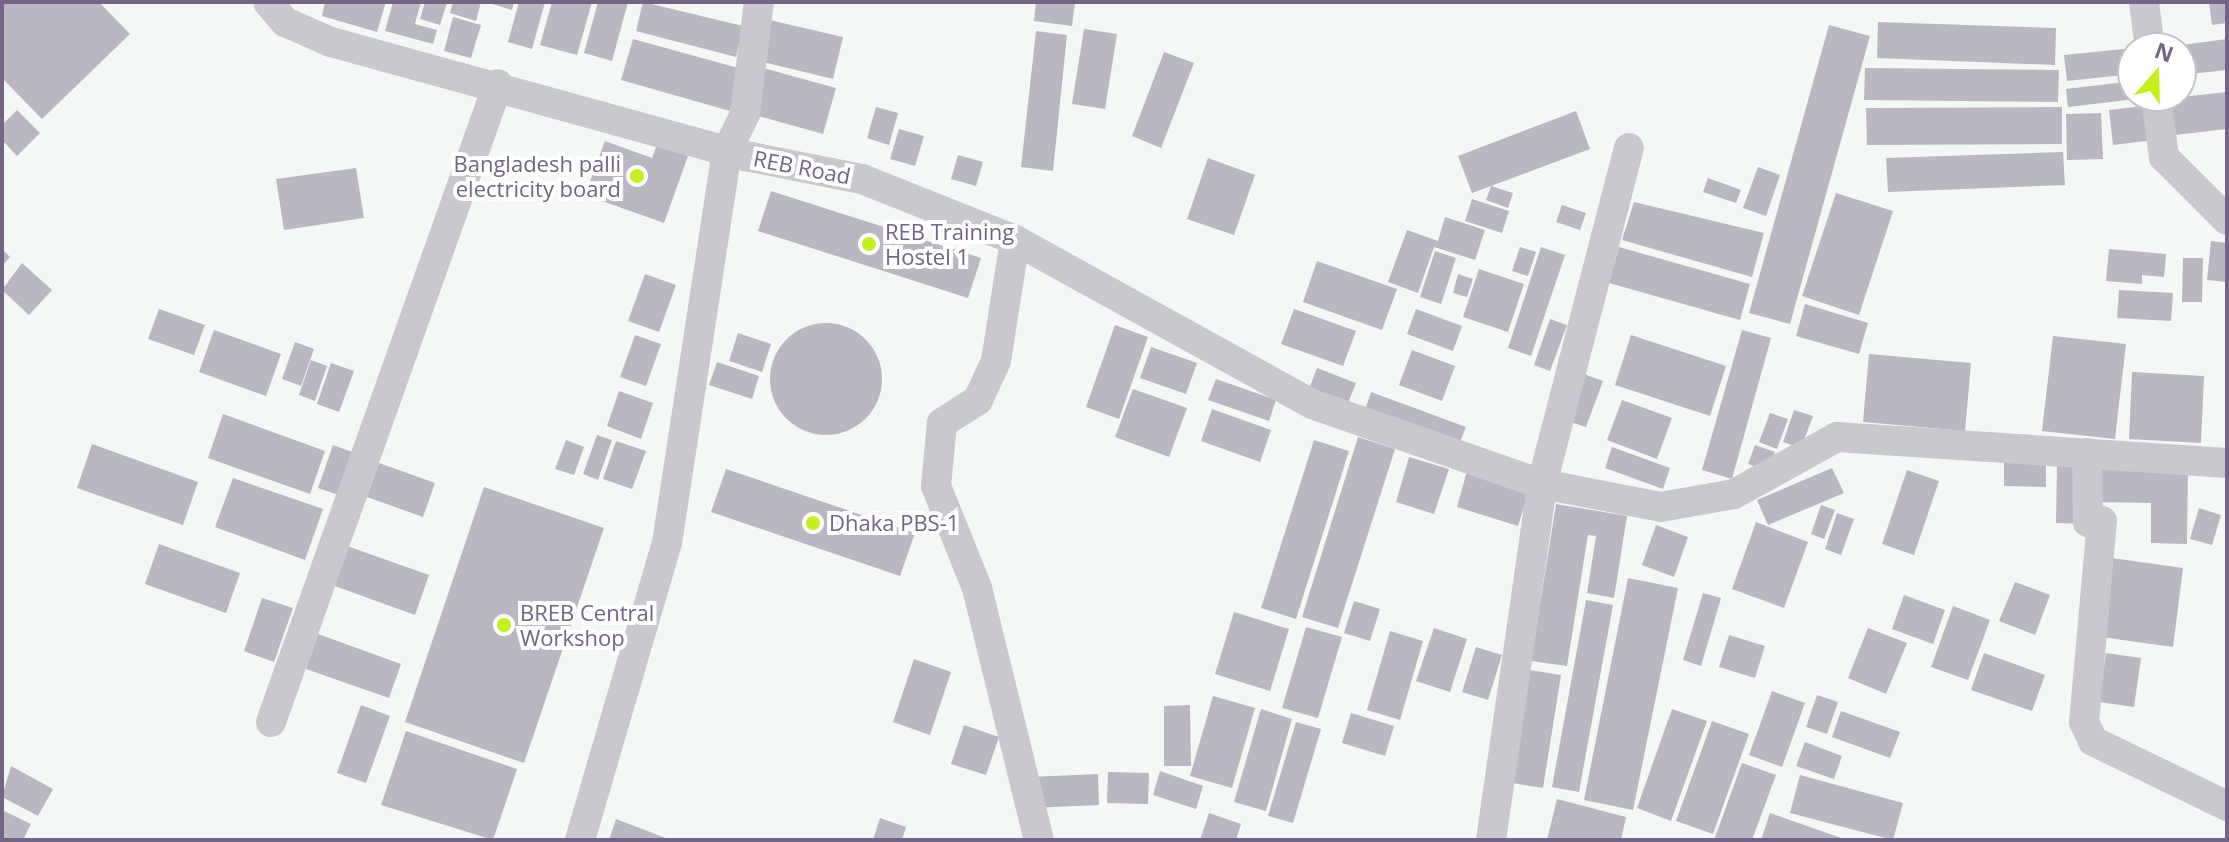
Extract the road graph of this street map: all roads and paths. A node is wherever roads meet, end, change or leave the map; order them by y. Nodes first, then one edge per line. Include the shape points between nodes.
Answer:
1 (268, 2) edge
2 (759, 2) edge
3 (2144, 2) edge
4 (2148, 32) edge
5 (498, 84) junction
6 (2158, 112) edge
7 (1629, 148) dead end
8 (727, 151) junction
9 (2227, 220) edge
10 (1015, 240) junction
11 (2087, 453) junction
12 (2227, 463) edge
13 (1542, 484) junction
14 (271, 722) dead end
15 (2227, 806) edge
16 (580, 840) edge
17 (1039, 840) edge
18 (1491, 840) edge

1 - 5 street, REB Road via 285,22 331,42
2 - 8 street via 745,114
3 - 4 street
5 - 8 street, REB Road
5 - 14 street
6 - 9 street via 2164,157
7 - 13 street
8 - 10 street, REB Road via 862,179
8 - 16 street via 667,543
10 - 13 street, REB Road via 1312,404
10 - 17 street via 996,361 978,400 942,423 936,486 977,588 1027,813
11 - 12 street, REB Road
11 - 13 street, REB Road via 1837,437 1734,494 1661,507
11 - 15 street via 2088,522 2102,521 2084,722 2093,741 2209,791
13 - 18 street

